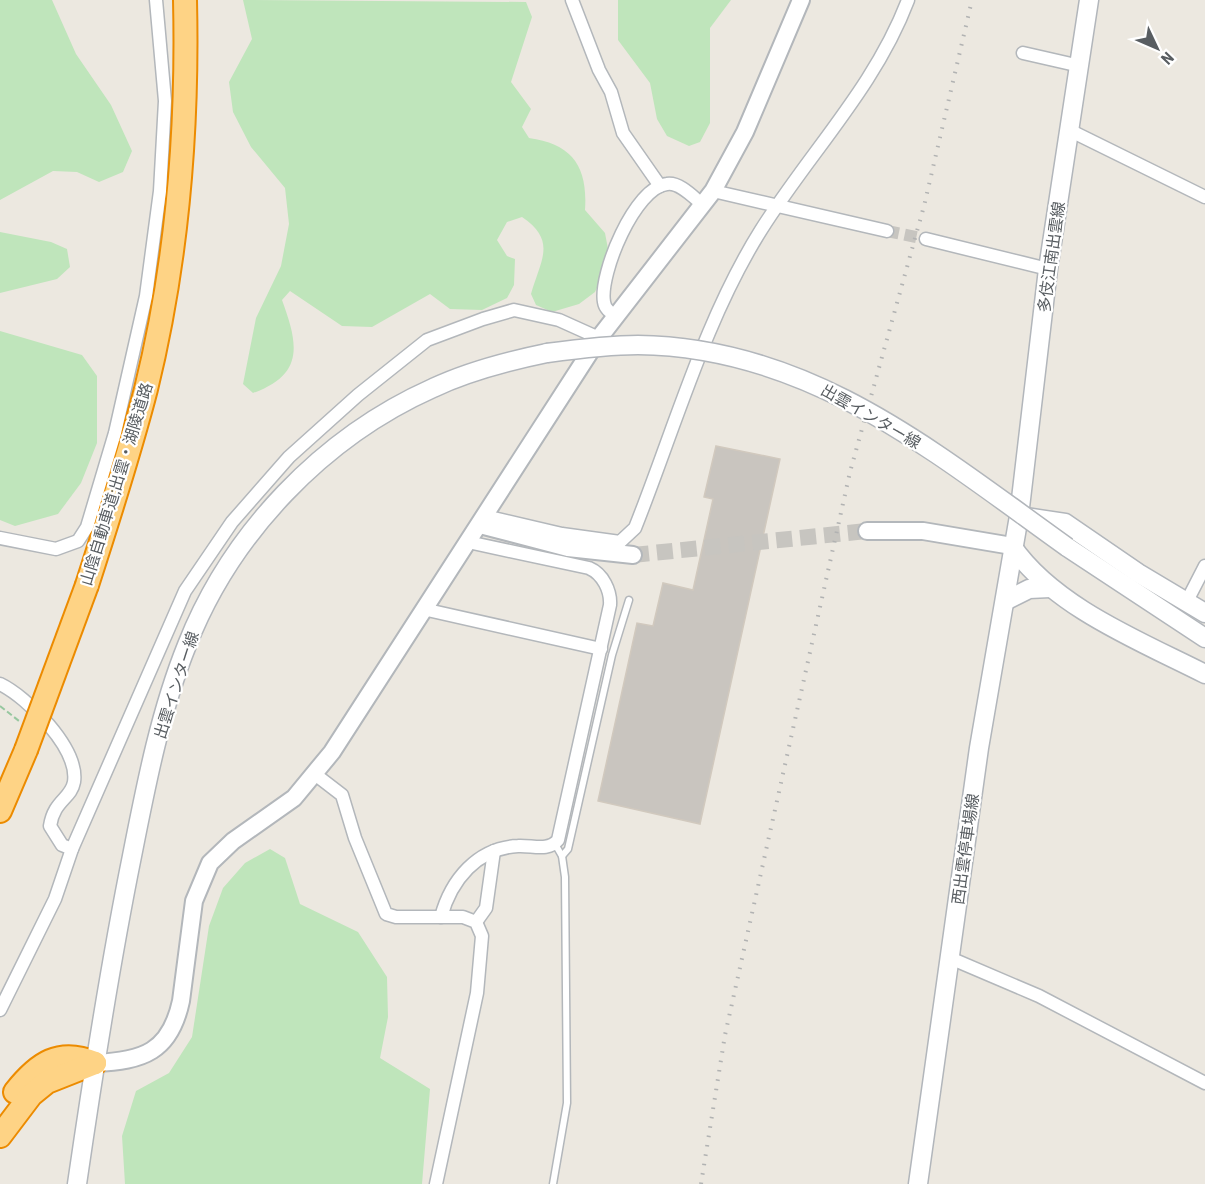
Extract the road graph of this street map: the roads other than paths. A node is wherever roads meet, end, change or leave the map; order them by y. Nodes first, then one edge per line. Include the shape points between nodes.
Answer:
1 (156, 0) edge
2 (185, 0) edge
3 (572, 0) edge
4 (801, 0) edge
5 (908, 0) edge
6 (1089, 0) edge
7 (1023, 53) dead end
8 (1080, 66) junction
9 (1071, 131) junction
10 (660, 186) junction
11 (1205, 197) edge
12 (708, 198) junction
13 (778, 206) junction
14 (887, 231) tunnel mouth
15 (926, 239) tunnel mouth
16 (1048, 269) junction
17 (616, 316) junction
18 (599, 338) junction
19 (1019, 516) junction
20 (482, 521) junction
21 (867, 531) tunnel mouth
22 (0, 538) edge
23 (468, 542) junction
24 (1012, 546) junction
25 (633, 555) tunnel mouth
26 (1205, 566) edge
27 (1050, 588) junction
28 (629, 600) dead end
29 (1005, 601) junction
30 (1186, 603) junction
31 (423, 609) junction
32 (1205, 613) edge
33 (1205, 638) edge
34 (601, 649) junction
35 (1205, 674) edge
36 (0, 684) edge
37 (316, 775) junction
38 (0, 811) edge
39 (555, 844) junction
40 (72, 849) junction
41 (494, 851) junction
42 (562, 856) junction
43 (441, 917) junction
44 (476, 922) junction
45 (951, 958) junction
46 (0, 1010) edge
47 (95, 1063) junction
48 (1205, 1083) edge
49 (0, 1112) edge
50 (0, 1136) edge
51 (77, 1184) edge
52 (436, 1184) edge
53 (553, 1184) edge
54 (918, 1184) edge

1 - 22 street via 165,93 160,191 146,296 115,433 87,527 78,541 56,549
2 - 38 highway, 山陰自動車道;出雲・湖陵道路, bridge via 182,136 175,222 146,387 87,585
3 - 10 street via 614,100 623,133
4 - 12 street via 745,132
5 - 13 street via 879,62
6 - 8 main road, 多伎江南出雲線
7 - 8 street
8 - 9 main road, 多伎江南出雲線
9 - 11 street
9 - 16 main road, 多伎江南出雲線
10 - 12 street via 678,186
10 - 17 street via 634,212 619,237 604,297 607,309
12 - 13 street
12 - 17 street
13 - 14 street
13 - 20 street via 740,266 713,326 635,528 620,542
15 - 16 street
16 - 19 main road, 多伎江南出雲線
17 - 18 street
18 - 20 street
18 - 40 street via 559,320 514,310 483,318 427,340 290,457 232,522 185,591
19 - 24 main road, 西出雲停車場線
19 - 30 main road via 1065,523
20 - 23 street
20 - 25 street via 568,548
21 - 24 street via 923,531
23 - 31 street
23 - 34 street via 594,570 602,577 611,599
24 - 27 main road
24 - 29 main road, 西出雲停車場線
26 - 30 street
27 - 29 main road via 1029,589
27 - 35 main road via 1123,633
28 - 42 lane via 612,655 568,849
29 - 45 main road, 西出雲停車場線 via 979,748
30 - 32 main road
31 - 34 street
31 - 37 street
33 - 47 main road, 出雲インター線, bridge via 888,422 839,394 784,372 736,358 677,348 608,346 547,353 490,366 433,387 356,432 279,499 230,563 199,617 165,709 121,909
34 - 39 street via 560,836
36 - 40 street via 43,716 68,758 74,781 56,806 50,826 62,845
37 - 43 street via 338,790 346,804 382,909 396,917
37 - 47 street via 283,807 232,840 203,874 194,901 179,1009 168,1037 154,1051 135,1058
39 - 41 street
39 - 42 lane
40 - 46 street via 55,899
41 - 43 street via 460,875 448,894
41 - 44 street via 486,908
42 - 53 lane via 567,1103
43 - 44 street via 463,917
44 - 52 street via 482,936 477,993
45 - 48 street via 1039,996
45 - 54 main road, 西出雲停車場線
47 - 49 highway via 78,1056 59,1056 38,1068
47 - 50 highway via 47,1082 31,1095
47 - 51 main road, 出雲インター線

